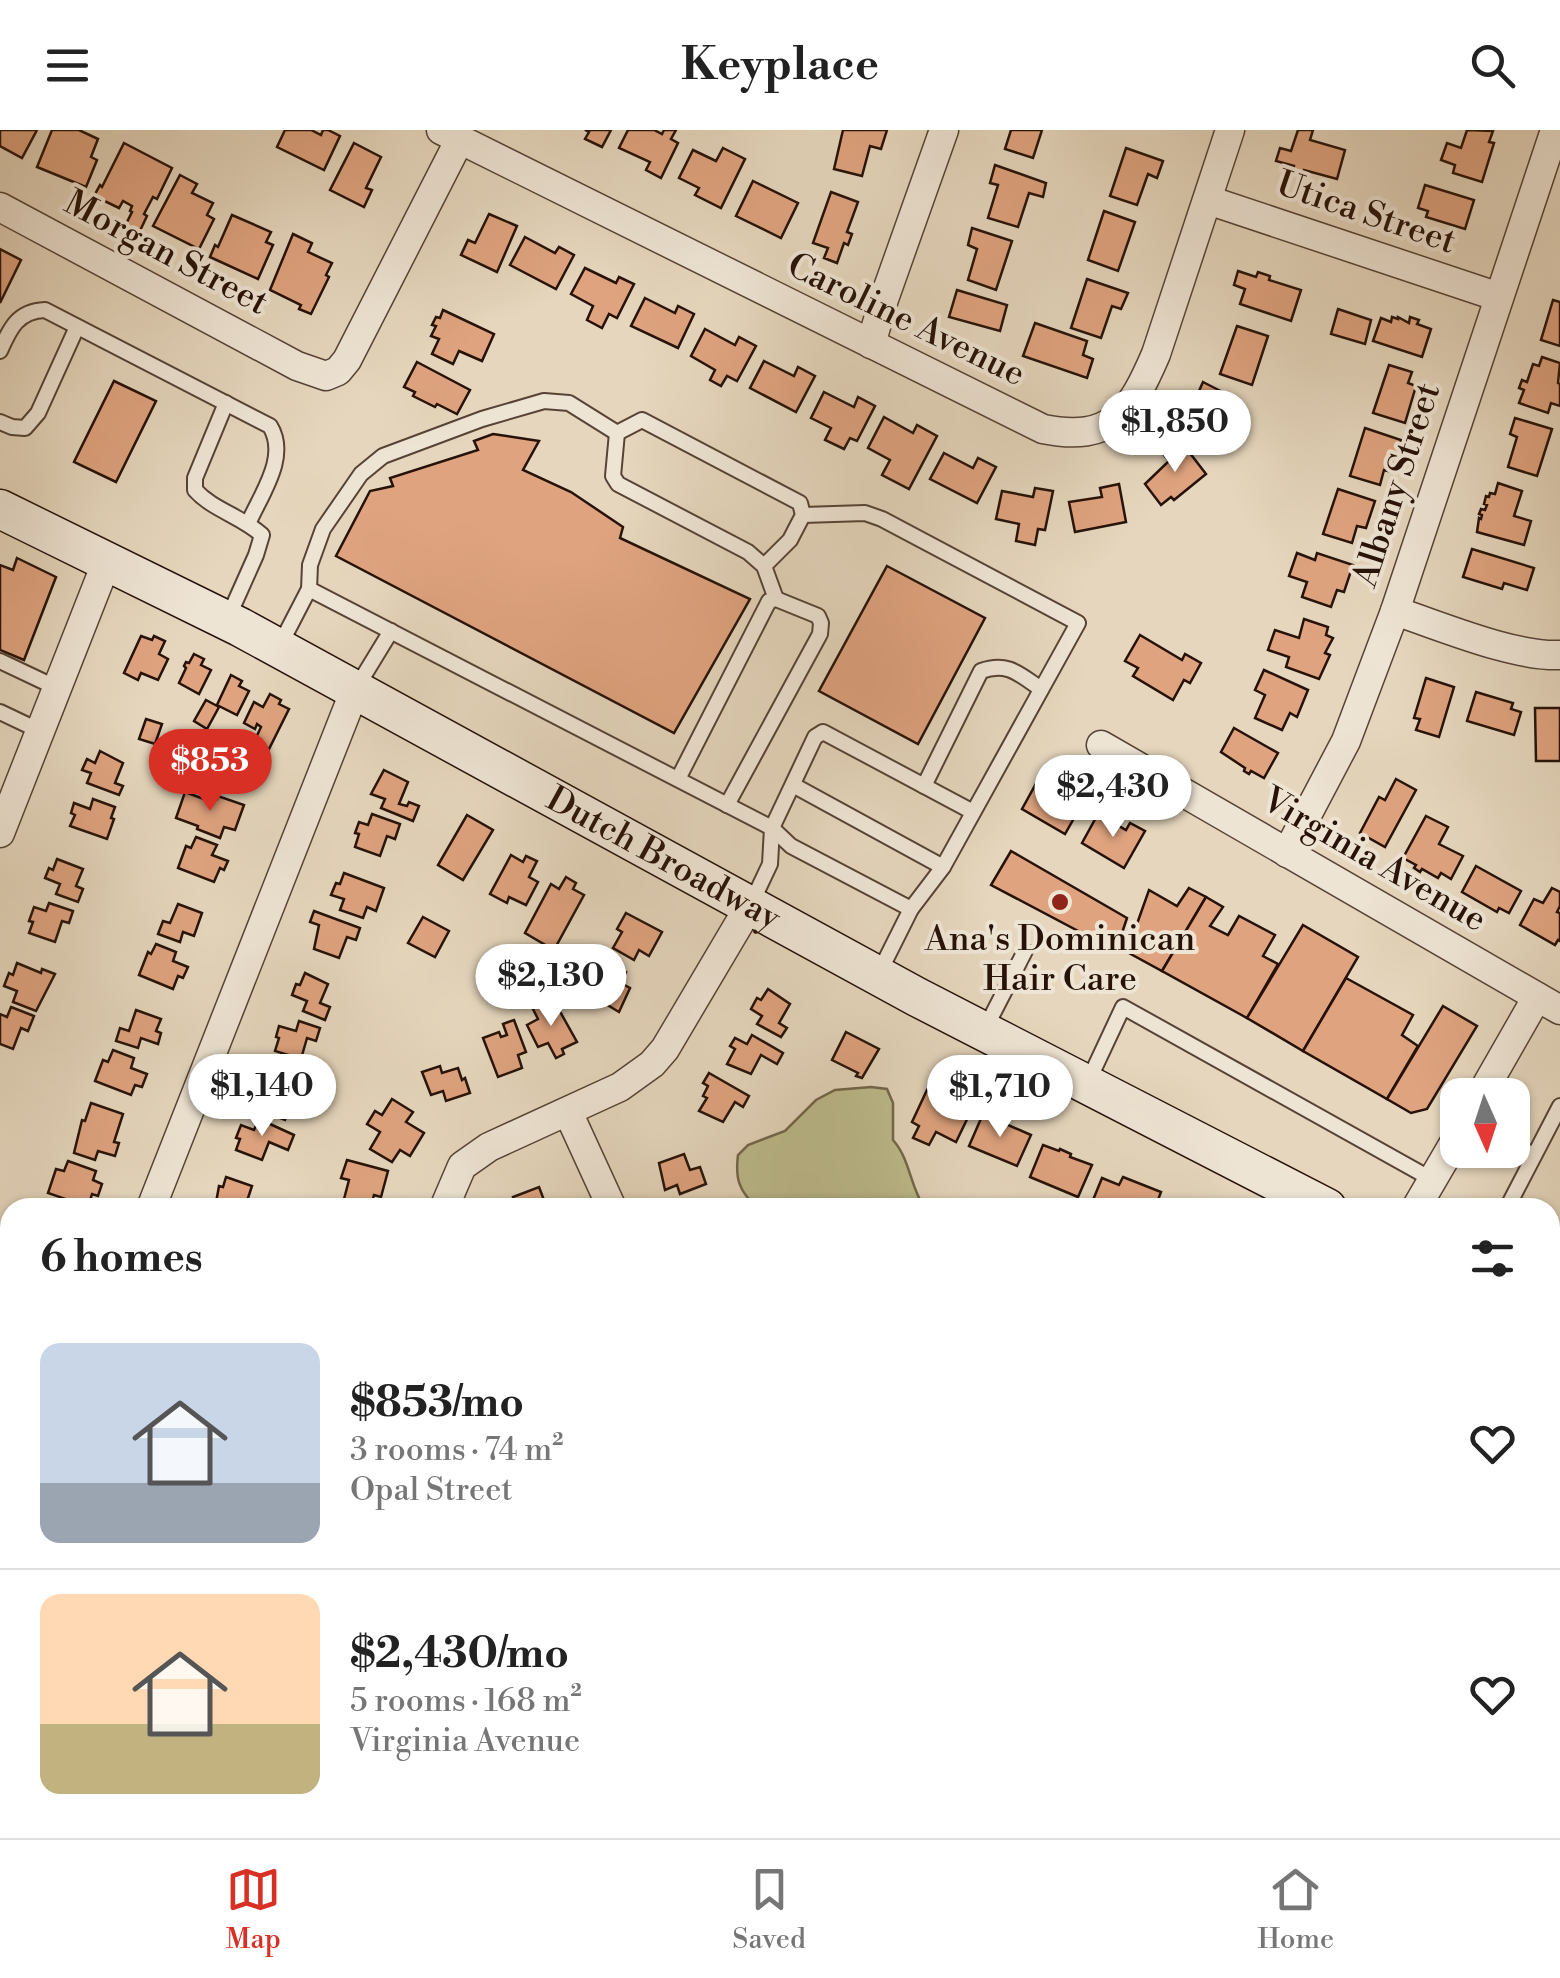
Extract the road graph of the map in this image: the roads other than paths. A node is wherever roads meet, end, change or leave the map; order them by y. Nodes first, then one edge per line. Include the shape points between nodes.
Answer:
1 (944, 130) edge
2 (1230, 130) edge
3 (1555, 130) edge
4 (450, 136) edge
5 (1208, 200) junction
6 (0, 207) edge
7 (1500, 297) junction
8 (77, 326) junction
9 (871, 344) junction
10 (0, 350) edge
11 (226, 403) junction
12 (0, 422) edge
13 (617, 434) junction
14 (0, 509) edge
15 (803, 515) junction
16 (248, 524) junction
17 (107, 562) junction
18 (764, 566) junction
19 (308, 588) junction
20 (776, 598) junction
21 (1395, 611) junction
22 (226, 620) junction
23 (391, 631) junction
24 (278, 648) junction
25 (1560, 655) edge
26 (0, 661) edge
27 (57, 688) junction
28 (1041, 689) junction
29 (354, 690) junction
30 (0, 712) edge
31 (40, 730) junction
32 (1100, 745) dead end
33 (678, 780) junction
34 (793, 784) junction
35 (924, 786) junction
36 (7, 796) edge
37 (728, 805) junction
38 (973, 812) junction
39 (772, 828) junction
40 (0, 833) edge
41 (1286, 853) junction
42 (943, 867) junction
43 (750, 907) junction
44 (911, 909) junction
45 (1025, 951) dead end
46 (878, 976) junction
47 (1548, 1003) edge
48 (984, 1031) junction
49 (1493, 1078) edge
50 (1087, 1084) junction
51 (1560, 1106) edge
52 (568, 1112) junction
53 (1530, 1153) edge
54 (1534, 1155) junction
55 (1440, 1168) edge
56 (1433, 1180) junction
57 (1274, 1195) edge
58 (156, 1198) edge
59 (448, 1198) edge
60 (607, 1198) edge
61 (1422, 1198) edge
62 (1512, 1198) edge

1 - 9 street
2 - 5 street, Caroline Avenue
3 - 7 street, Albany Street
4 - 6 street, Morgan Street via 346,360 326,376
4 - 9 street, Caroline Avenue
5 - 7 street, Utica Street
5 - 9 street, Caroline Avenue via 1142,385 1121,415 1096,431 1043,429
7 - 21 street, Albany Street
8 - 10 lane via 33,310 21,315
8 - 11 lane
8 - 12 lane via 26,428
11 - 16 lane via 270,426 276,437 277,460
11 - 16 lane via 194,490
13 - 15 lane via 642,420 800,503
13 - 18 lane via 618,484
13 - 19 lane via 569,404 544,401 383,456 361,474 323,529
14 - 17 main road, Dutch Broadway
15 - 18 lane
15 - 28 lane via 865,513 882,519 1078,623
16 - 22 lane via 261,542
17 - 22 main road, Dutch Broadway
17 - 27 street
18 - 20 lane
19 - 23 lane
19 - 24 lane
20 - 33 lane
20 - 37 lane via 818,616 820,634
21 - 25 street via 1513,650
21 - 41 street, Albany Street via 1346,741
22 - 24 main road, Dutch Broadway
23 - 29 lane
23 - 33 lane
24 - 29 main road, Dutch Broadway
26 - 27 lane
27 - 31 street
28 - 35 lane via 1010,668 982,670
28 - 38 lane
29 - 43 main road, Dutch Broadway
29 - 58 street
30 - 31 lane
31 - 36 street
32 - 41 street, Virginia Avenue
33 - 37 lane
34 - 35 lane via 823,732
34 - 39 lane
34 - 42 lane
35 - 38 lane
36 - 40 street
37 - 39 lane
38 - 42 lane
39 - 43 lane via 770,864
39 - 44 lane via 791,846
41 - 47 street, Virginia Avenue
42 - 44 lane
43 - 46 main road, Dutch Broadway
43 - 52 street via 652,1064
44 - 46 lane
45 - 48 lane
46 - 48 main road, Dutch Broadway
47 - 49 street
48 - 50 main road, Dutch Broadway
50 - 56 lane via 1123,1007
50 - 57 main road, Dutch Broadway
51 - 54 lane
52 - 59 street via 462,1166
52 - 60 street
53 - 54 lane
54 - 62 lane
55 - 56 street
56 - 61 street

